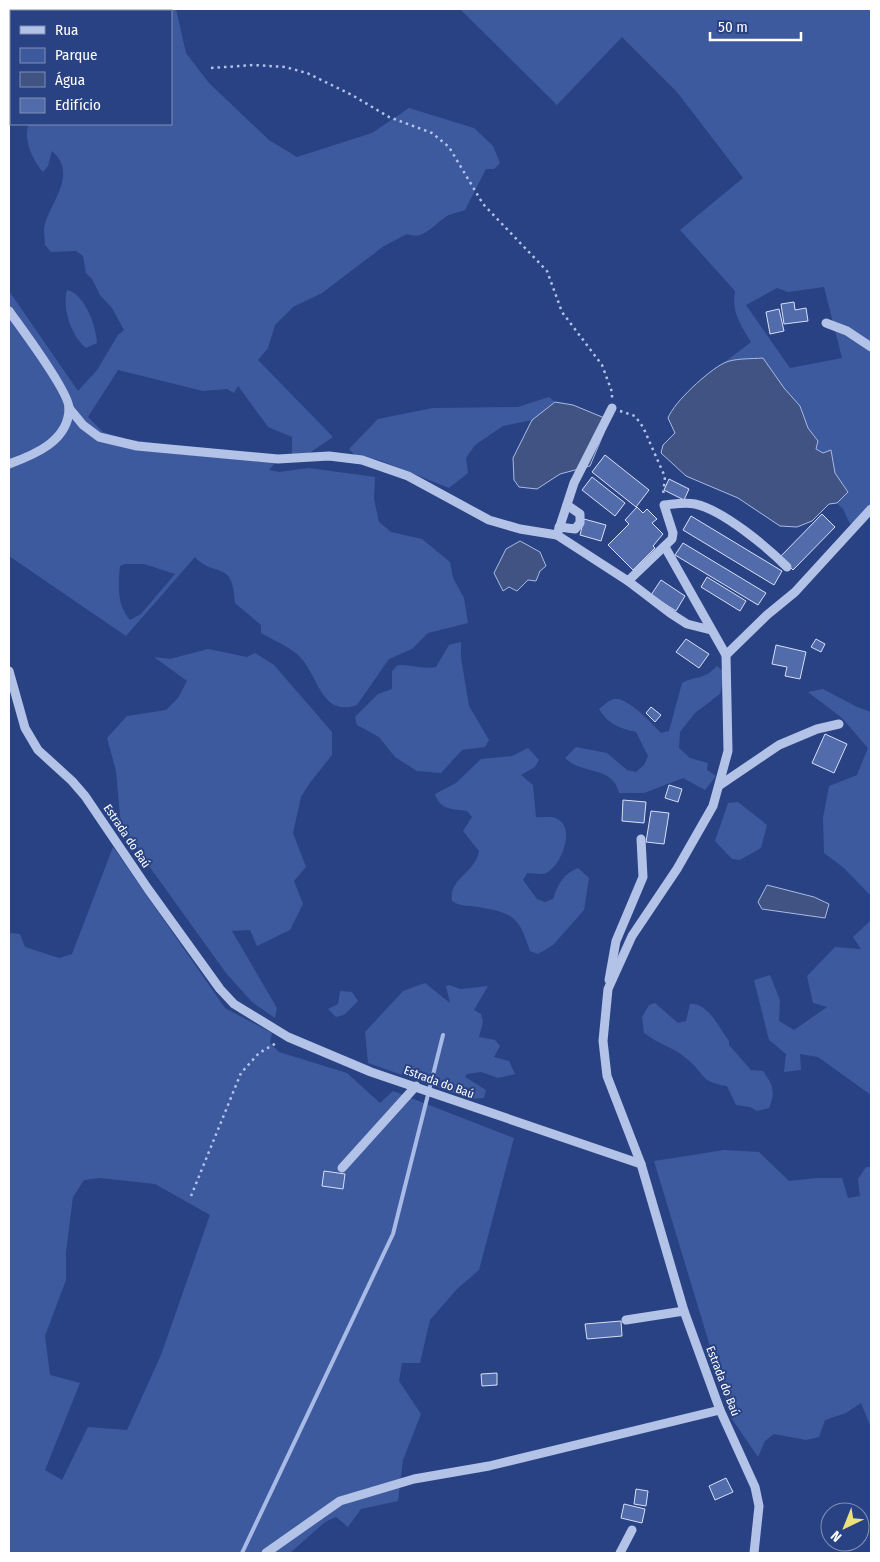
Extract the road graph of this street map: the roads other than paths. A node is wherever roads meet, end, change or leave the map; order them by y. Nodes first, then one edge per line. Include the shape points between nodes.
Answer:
1 (9, 311) edge
2 (826, 323) dead end
3 (871, 346) edge
4 (69, 408) junction
5 (612, 408) road end
6 (9, 464) edge
7 (567, 505) junction
8 (871, 508) edge
9 (558, 531) junction
10 (665, 547) junction
11 (787, 567) dead end
12 (628, 581) junction
13 (711, 630) junction
14 (726, 655) junction
15 (9, 671) edge
16 (839, 724) dead end
17 (720, 785) junction
18 (641, 839) dead end
19 (608, 989) junction
20 (416, 1086) junction
21 (641, 1164) junction
22 (342, 1168) dead end
23 (684, 1311) junction
24 (626, 1320) dead end
25 (720, 1410) junction
26 (632, 1530) dead end
27 (266, 1553) edge
28 (620, 1553) edge
29 (754, 1553) edge

1 - 4 street via 45,364
2 - 3 street
4 - 6 street via 63,429 50,445
4 - 9 street via 99,437 137,446 278,459 329,456 362,460 408,476 489,520 520,529
5 - 7 street via 574,483
7 - 9 street
7 - 9 street via 580,514 580,523 575,528
8 - 14 street via 795,592 767,614
9 - 12 street
10 - 11 street via 673,532 664,505 684,502 710,509 767,546
10 - 12 street
10 - 13 street
12 - 13 street via 687,624
13 - 14 street
14 - 17 street via 728,751
15 - 20 street, Estrada do Baú via 25,728 38,750 85,796 220,989 234,1004 288,1037 372,1072
16 - 17 street via 817,729 779,745
17 - 19 street via 713,806 677,870 632,936
18 - 19 street via 643,877 616,941
19 - 21 street via 603,1042 607,1076
20 - 21 street, Estrada do Baú via 488,1114
20 - 22 street
21 - 23 street, Estrada do Baú
23 - 24 street
23 - 25 street, Estrada do Baú
25 - 27 street via 489,1466 414,1479 340,1501
25 - 29 street, Estrada do Baú via 755,1487 759,1506
26 - 28 street

